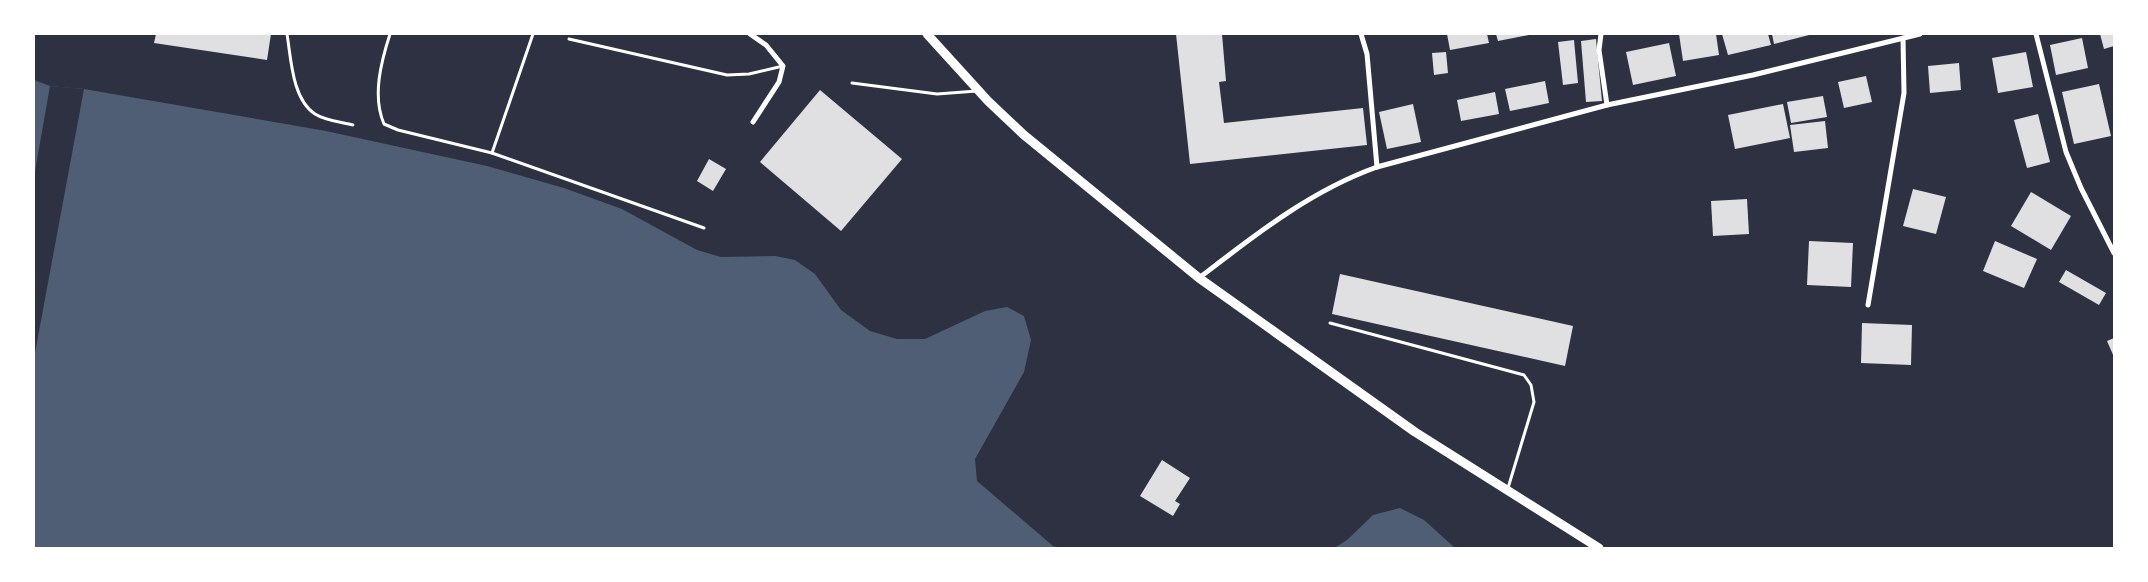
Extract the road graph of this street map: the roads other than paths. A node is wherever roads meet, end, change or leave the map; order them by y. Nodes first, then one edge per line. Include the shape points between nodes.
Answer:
1 (287, 34) edge
2 (390, 34) edge
3 (533, 34) edge
4 (750, 34) edge
5 (927, 34) edge
6 (1361, 34) edge
7 (1601, 34) edge
8 (1920, 34) edge
9 (2036, 34) edge
10 (1903, 38) junction
11 (570, 39) dead end
12 (783, 66) junction
13 (852, 83) dead end
14 (980, 91) junction
15 (1607, 105) junction
16 (752, 122) dead end
17 (354, 125) dead end
18 (492, 153) junction
19 (1377, 167) junction
20 (704, 228) dead end
21 (2114, 253) edge
22 (1199, 278) junction
23 (1868, 305) dead end
24 (1330, 323) dead end
25 (1507, 491) junction
26 (1599, 548) edge

1 - 17 lane via 298,90 306,105 325,119
2 - 18 lane via 381,62 378,99 379,114 384,124
3 - 18 lane
4 - 12 street via 766,45
5 - 14 street
6 - 19 street via 1367,54
7 - 15 street via 1599,50
8 - 10 street
9 - 21 street via 2066,152
10 - 15 street via 1754,75
10 - 23 street via 1904,93
11 - 12 lane via 727,76
12 - 16 street via 780,82
13 - 14 lane via 937,94
14 - 22 street via 1024,135
15 - 19 street
18 - 20 lane
19 - 22 street via 1344,180 1275,220
22 - 25 street via 1415,432
24 - 25 lane via 1524,374 1531,385 1534,402
25 - 26 street

